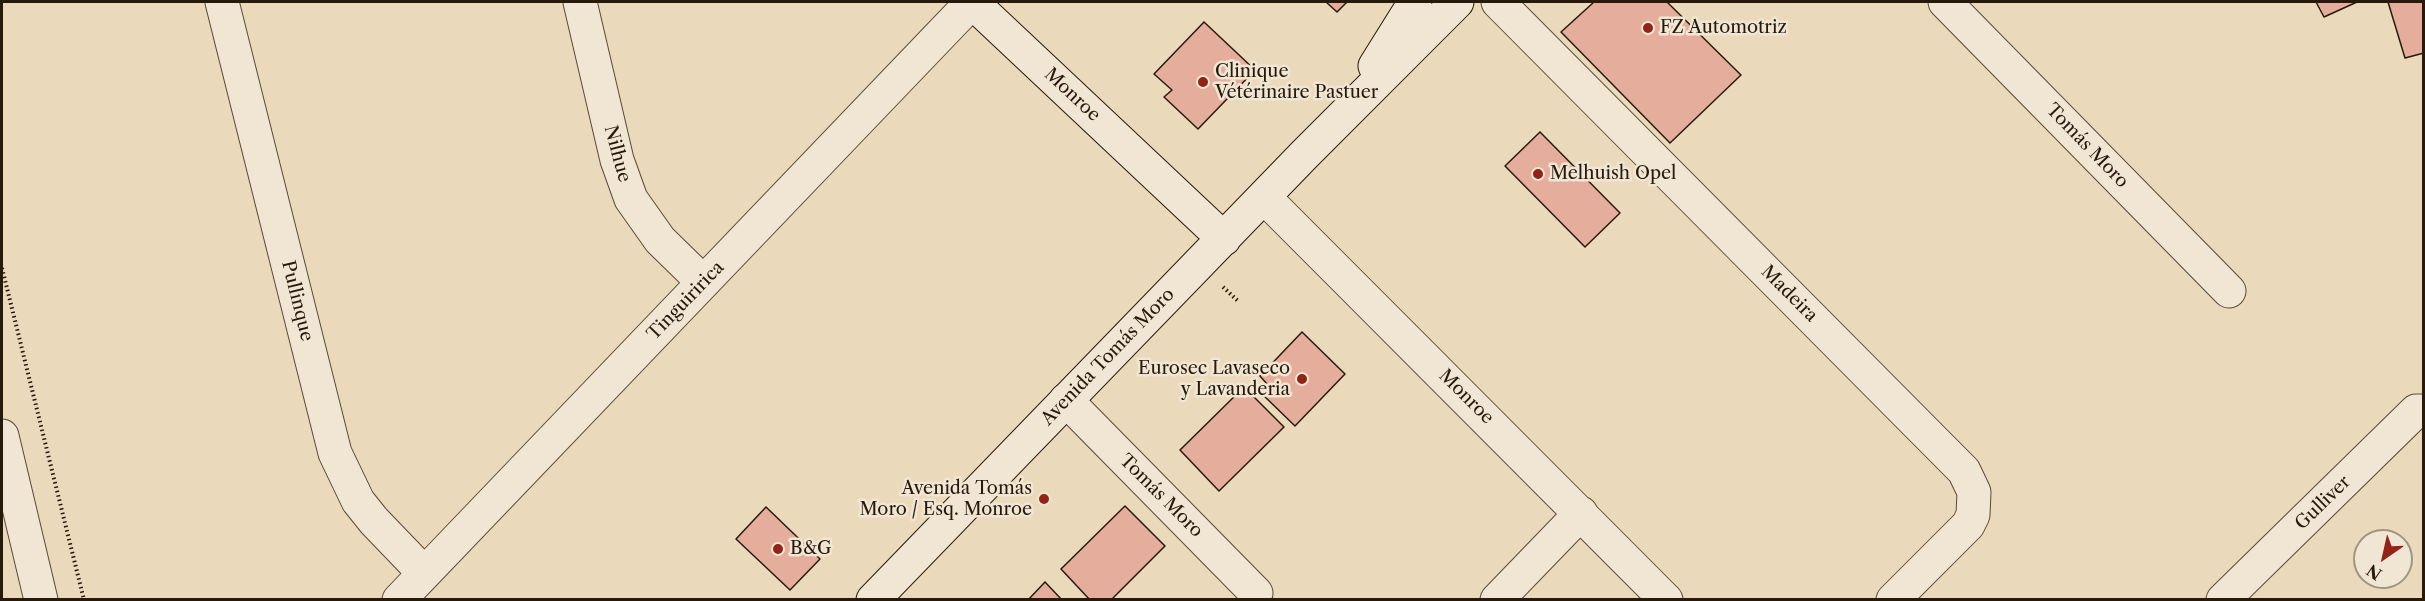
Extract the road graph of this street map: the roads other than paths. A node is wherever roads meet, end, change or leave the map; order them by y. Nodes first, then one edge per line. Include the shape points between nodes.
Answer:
1 (222, 2) edge
2 (580, 2) edge
3 (972, 2) edge
4 (1415, 2) edge
5 (1457, 2) edge
6 (1482, 2) edge
7 (1498, 2) edge
8 (1945, 2) edge
9 (1344, 116) junction
10 (1264, 197) junction
11 (1224, 239) junction
12 (703, 282) junction
13 (2229, 291) dead end
14 (1066, 400) junction
15 (2424, 411) edge
16 (2, 436) edge
17 (7, 481) edge
18 (1581, 513) junction
19 (424, 573) junction
20 (1256, 593) dead end
21 (41, 600) edge
22 (399, 600) edge
23 (873, 600) edge
24 (1497, 600) edge
25 (1666, 600) edge
26 (1893, 600) edge
27 (2223, 600) edge

1 - 19 street, Pullinque via 335,453 363,507
2 - 12 street, Nilhue via 617,160 631,199 660,240
3 - 11 street, Monroe
3 - 12 street, Tinguiririca
4 - 9 street, Avenida Tomás Moro
5 - 9 street, Avenida Tomás Moro
6 - 9 street, Avenida Tomás Moro
7 - 26 street, Madeira via 1964,471 1974,492 1973,515 1968,525
8 - 13 street, Tomás Moro
9 - 10 street, Avenida Tomás Moro
10 - 11 street, Avenida Tomás Moro
10 - 18 street, Monroe
11 - 14 street, Avenida Tomás Moro
12 - 19 street, Tinguiririca
14 - 20 street, Tomás Moro
14 - 23 street, Avenida Tomás Moro
15 - 27 street, Gulliver via 2416,411
16 - 17 street
17 - 21 street
18 - 24 street
18 - 25 street, Monroe
19 - 22 street, Tinguiririca

